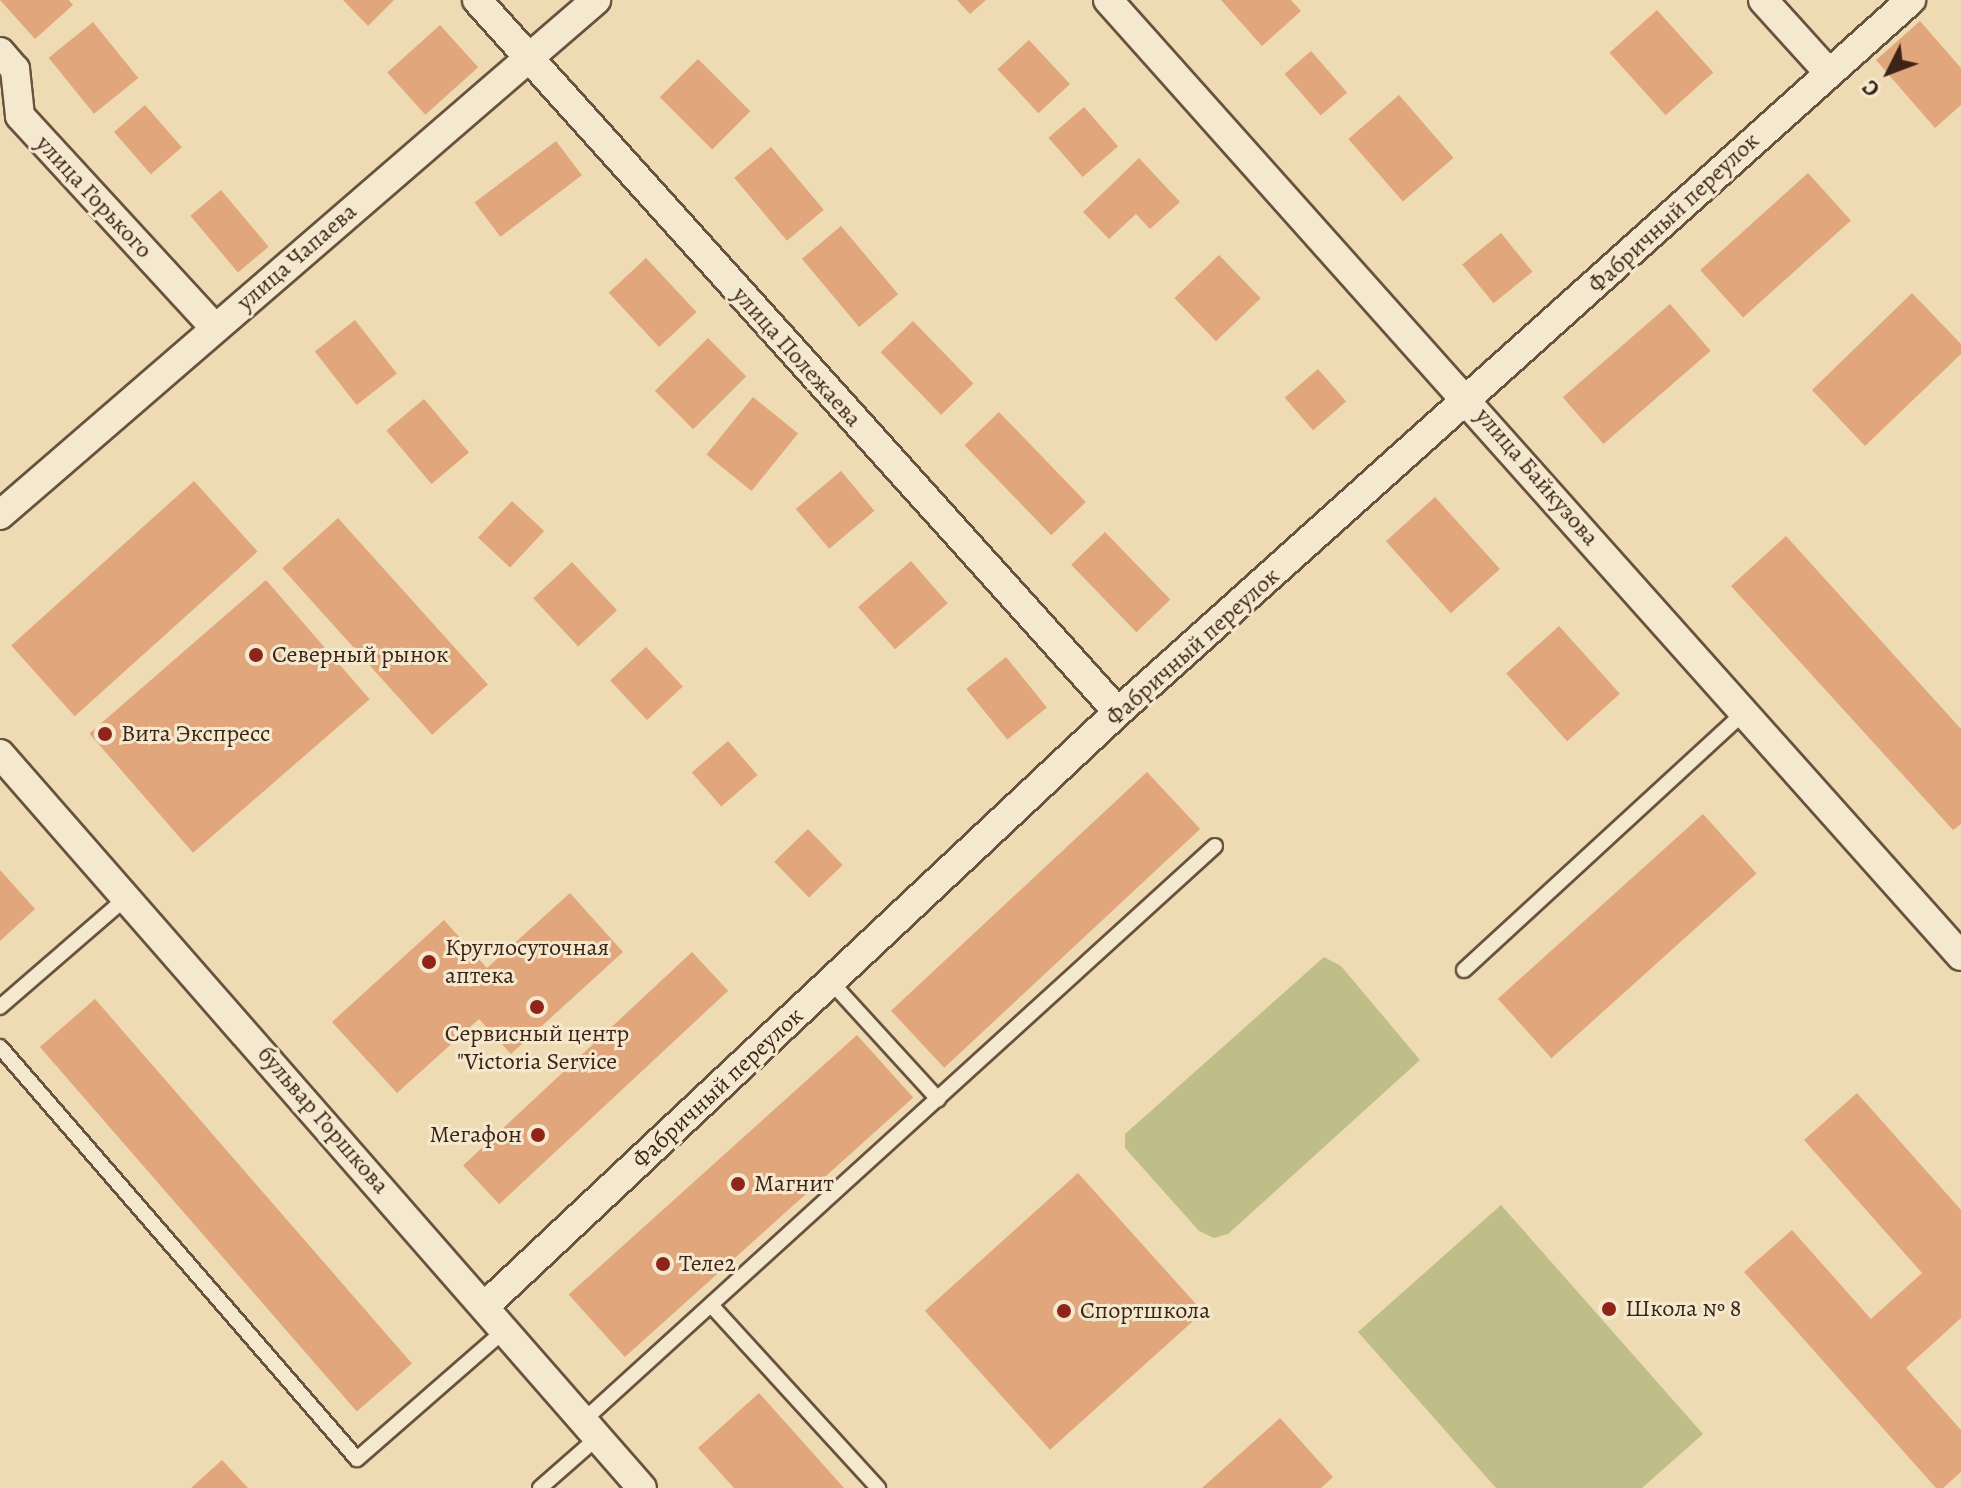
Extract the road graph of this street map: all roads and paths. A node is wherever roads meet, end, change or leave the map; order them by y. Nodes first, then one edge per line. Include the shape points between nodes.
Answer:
1 (477, 0) edge
2 (596, 0) edge
3 (1108, 0) edge
4 (1763, 0) edge
5 (1911, 0) edge
6 (0, 52) edge
7 (528, 58) junction
8 (1828, 72) junction
9 (215, 328) junction
10 (1470, 401) junction
11 (0, 515) edge
12 (1118, 712) junction
13 (1745, 712) junction
14 (4, 770) edge
15 (1215, 846) dead end
16 (127, 897) junction
17 (1961, 956) edge
18 (1464, 970) dead end
19 (838, 975) junction
20 (0, 1007) edge
21 (0, 1047) edge
22 (938, 1099) junction
23 (486, 1305) junction
24 (711, 1305) junction
25 (506, 1329) junction
26 (591, 1428) junction
27 (540, 1488) edge
28 (642, 1488) edge
29 (878, 1488) edge

1 - 7 street, улица Полежаева
2 - 7 street, улица Чапаева
3 - 10 street, улица Байкузова
4 - 8 street
5 - 8 street, Фабричный переулок
6 - 9 street, улица Горького via 15,69 20,116
7 - 9 street, улица Чапаева
7 - 12 street, улица Полежаева
8 - 10 street, Фабричный переулок
9 - 11 street, улица Чапаева
10 - 12 street, Фабричный переулок
10 - 13 street, улица Байкузова
12 - 19 street, Фабричный переулок
13 - 17 street, улица Байкузова
13 - 18 lane
14 - 16 street, бульвар Горшкова
15 - 22 lane
16 - 20 lane
16 - 23 street, бульвар Горшкова
19 - 22 lane
19 - 23 street, Фабричный переулок
21 - 25 lane via 357,1459
22 - 24 lane
23 - 25 street, бульвар Горшкова
24 - 26 lane
24 - 29 lane
25 - 26 street, бульвар Горшкова
26 - 27 lane
26 - 28 street, бульвар Горшкова

